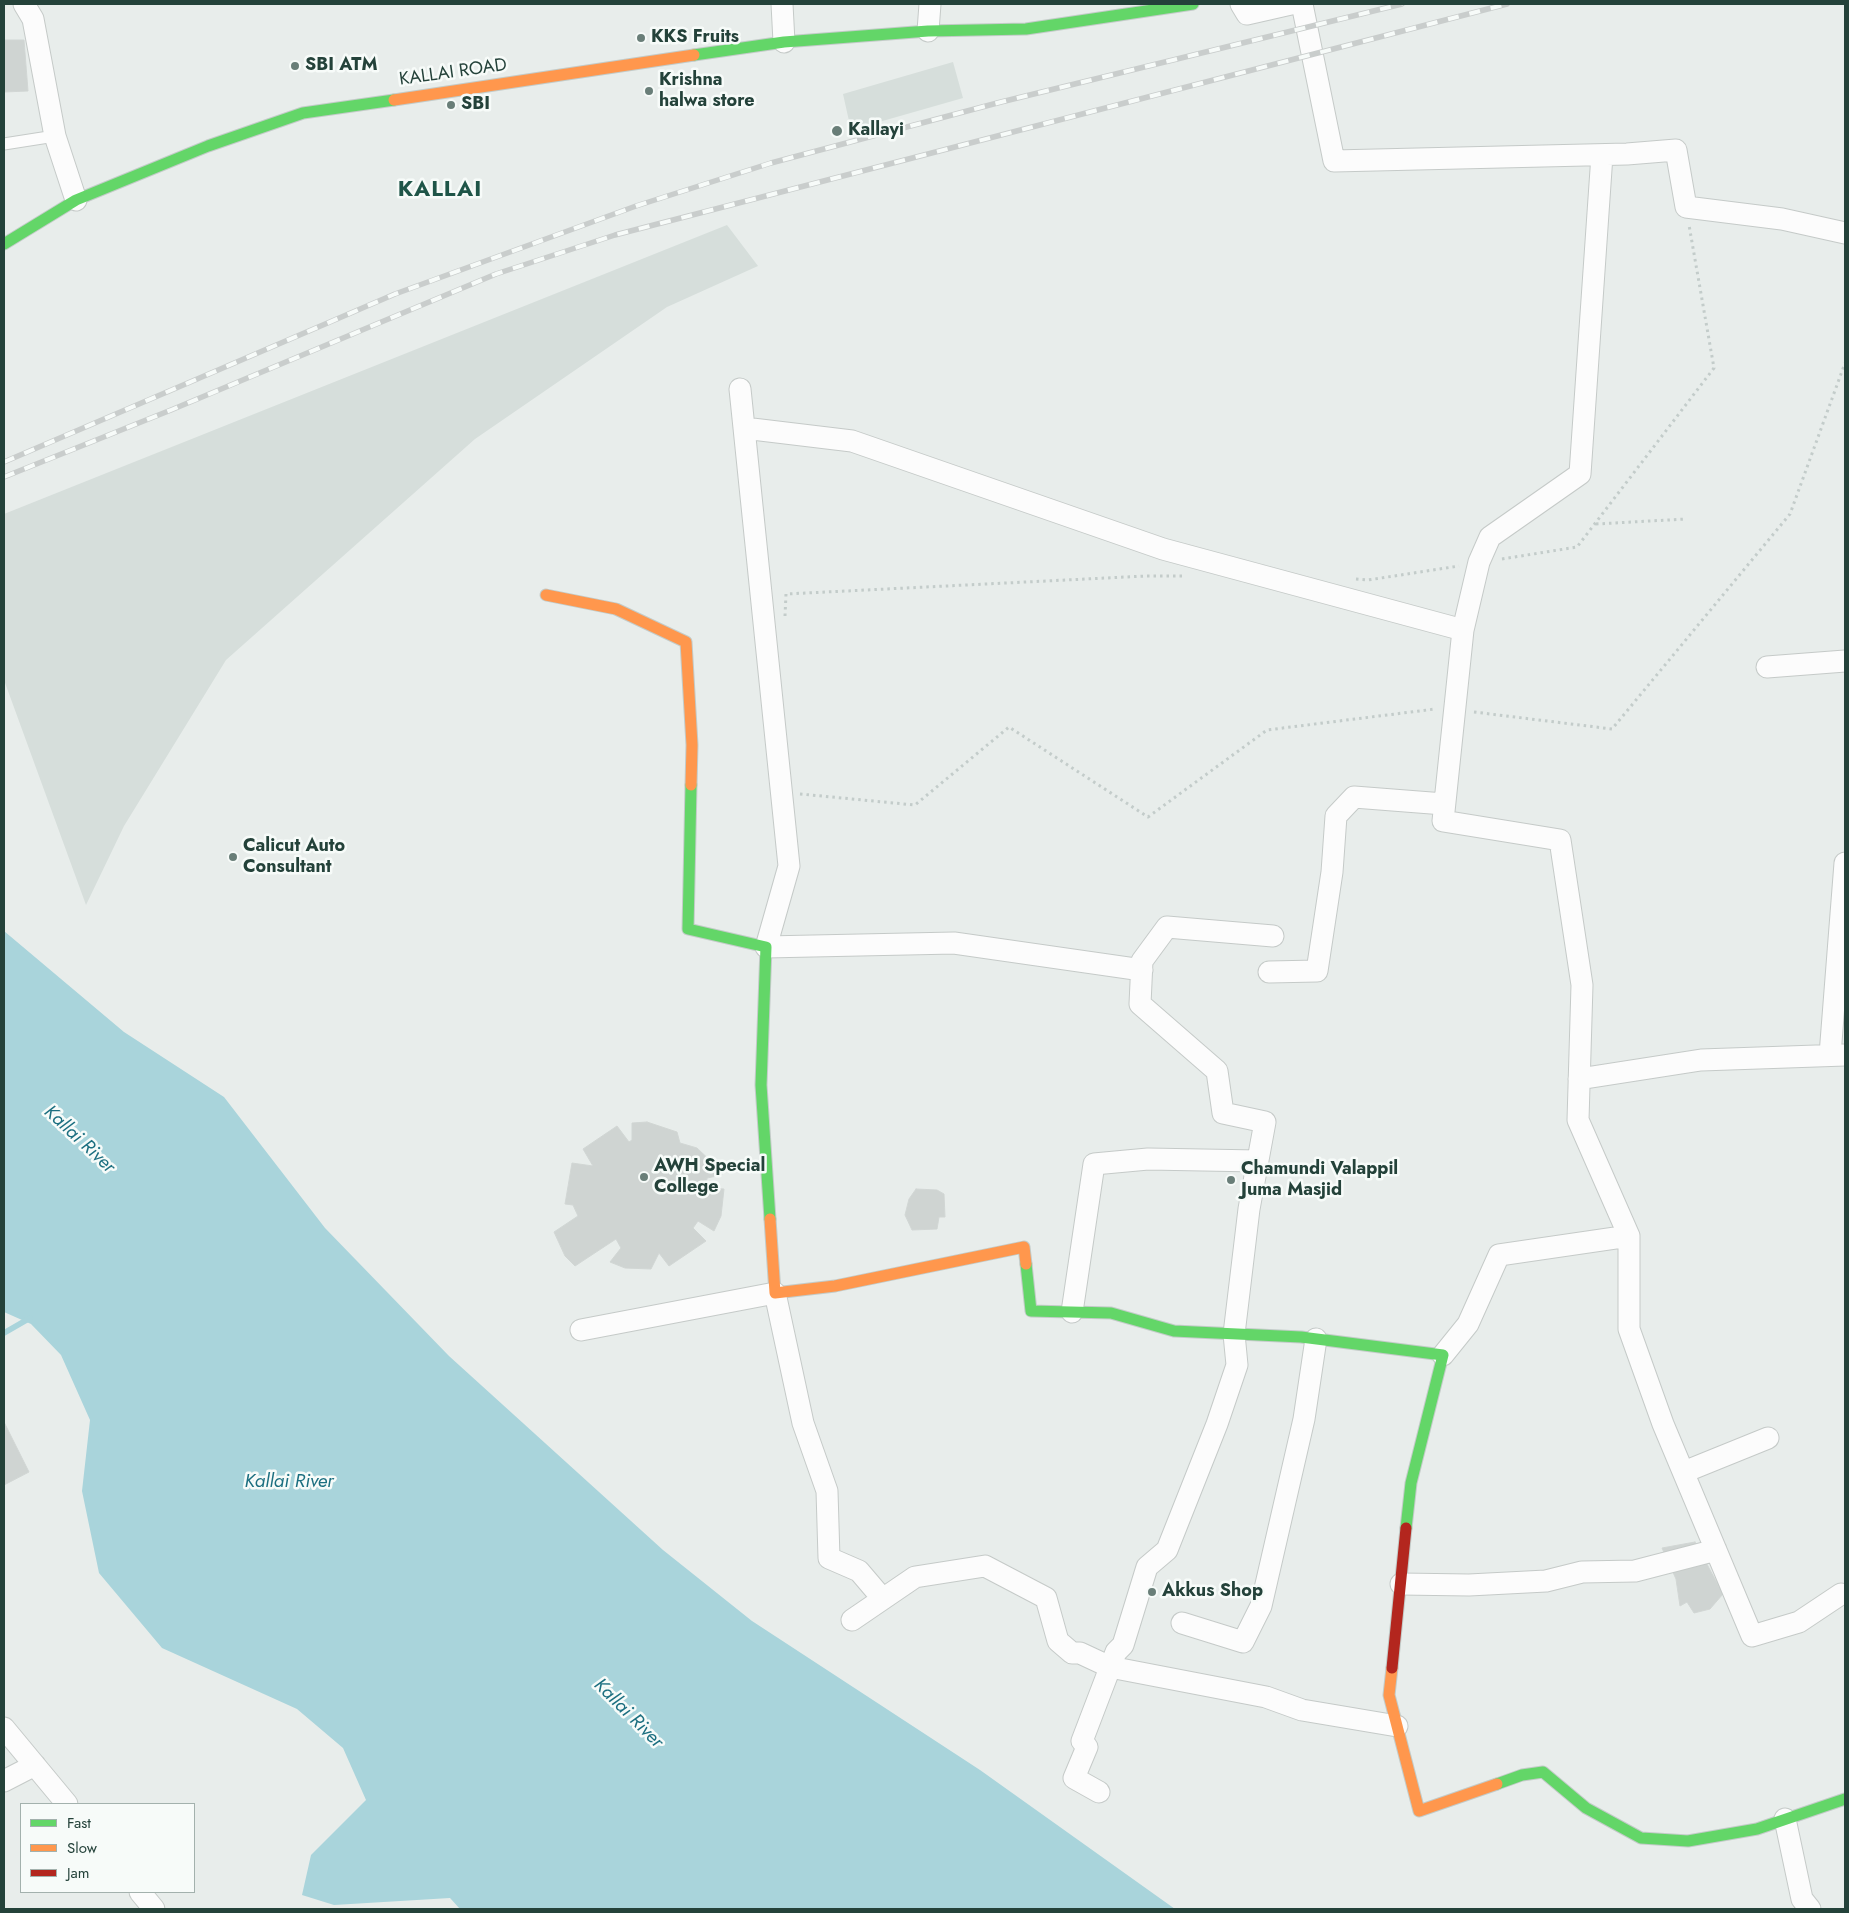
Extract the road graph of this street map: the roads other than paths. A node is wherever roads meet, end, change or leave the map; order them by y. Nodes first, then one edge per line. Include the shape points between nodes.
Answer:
1 (24, 4) edge
2 (782, 4) edge
3 (930, 4) edge
4 (1193, 4) edge
5 (1241, 4) edge
6 (1291, 4) edge
7 (1302, 4) edge
8 (928, 31) junction
9 (784, 42) junction
10 (55, 136) junction
11 (4, 144) edge
12 (1602, 155) junction
13 (76, 200) junction
14 (1845, 233) edge
15 (4, 244) edge
16 (740, 389) dead end
17 (744, 428) junction
18 (546, 594) dead end
19 (1463, 630) junction
20 (1845, 661) edge
21 (1767, 667) dead end
22 (1444, 804) junction
23 (1845, 863) edge
24 (1273, 936) dead end
25 (766, 947) junction
26 (1142, 970) junction
27 (1269, 972) dead end
28 (1838, 1055) edge
29 (1579, 1079) junction
30 (1258, 1161) junction
31 (1628, 1236) junction
32 (775, 1292) junction
33 (1072, 1312) junction
34 (581, 1330) dead end
35 (1234, 1334) junction
36 (1316, 1339) junction
37 (1443, 1355) junction
38 (1768, 1438) dead end
39 (1684, 1472) junction
40 (1716, 1550) junction
41 (1401, 1584) junction
42 (1841, 1594) dead end
43 (882, 1598) junction
44 (852, 1620) dead end
45 (1182, 1623) dead end
46 (1110, 1668) junction
47 (1397, 1726) junction
48 (4, 1728) edge
49 (35, 1765) junction
50 (4, 1781) edge
51 (1099, 1792) dead end
52 (1845, 1799) edge
53 (66, 1803) edge
54 (1785, 1819) junction
55 (141, 1893) edge
56 (154, 1909) edge
57 (1810, 1909) edge

1 - 10 street via 33,19
2 - 9 street
3 - 8 street
4 - 8 street, KALLAI ROAD via 1026,30
5 - 6 street via 1247,14
7 - 12 street via 1334,161
8 - 9 street, KALLAI ROAD
9 - 13 street, KALLAI ROAD via 303,114 208,146
10 - 11 lane
10 - 13 street
12 - 14 street via 1676,150 1686,207 1782,219
12 - 19 street via 1580,474 1490,537 1479,562
13 - 15 street, KALLAI ROAD
16 - 17 street
17 - 19 street via 852,441 1164,549
17 - 25 street via 789,866
18 - 25 street via 616,609 686,642 692,745 688,929
19 - 22 street
20 - 21 street
22 - 27 street via 1354,796 1336,816 1332,872 1317,971
22 - 29 street via 1443,821 1560,840 1582,985
23 - 28 street
24 - 26 street via 1167,927 1142,961
25 - 26 street via 954,943
25 - 32 street via 761,1085
26 - 30 street via 1140,1004 1217,1071 1223,1113 1265,1122
28 - 29 street via 1701,1060
29 - 31 street via 1578,1120
30 - 33 street via 1148,1159 1094,1164
30 - 35 street
31 - 37 street via 1499,1255 1468,1324
31 - 39 street via 1629,1330
32 - 33 street via 835,1286 1024,1247 1031,1311
32 - 34 street
32 - 43 street via 803,1423 827,1492 829,1558 859,1571
33 - 35 street via 1110,1314 1174,1331
35 - 36 street
35 - 46 street via 1237,1365 1218,1424 1167,1550 1148,1567 1123,1645 1116,1652
36 - 37 street
36 - 45 street via 1304,1419 1262,1606 1243,1642
37 - 41 street via 1411,1483
38 - 39 street
39 - 40 street
40 - 41 street via 1635,1571 1582,1572 1546,1581
40 - 42 street via 1752,1636 1799,1622
41 - 47 street via 1390,1695
43 - 44 street
43 - 46 street via 915,1577 985,1566 1046,1598 1058,1641 1064,1648
46 - 47 street via 1266,1696 1302,1710
46 - 51 street via 1082,1741 1087,1747 1074,1778
47 - 54 street via 1419,1811 1522,1775 1543,1772 1586,1808 1641,1838 1688,1841 1757,1829
48 - 49 street
49 - 50 street
49 - 53 street
52 - 54 street
54 - 57 street via 1802,1899
55 - 56 street

